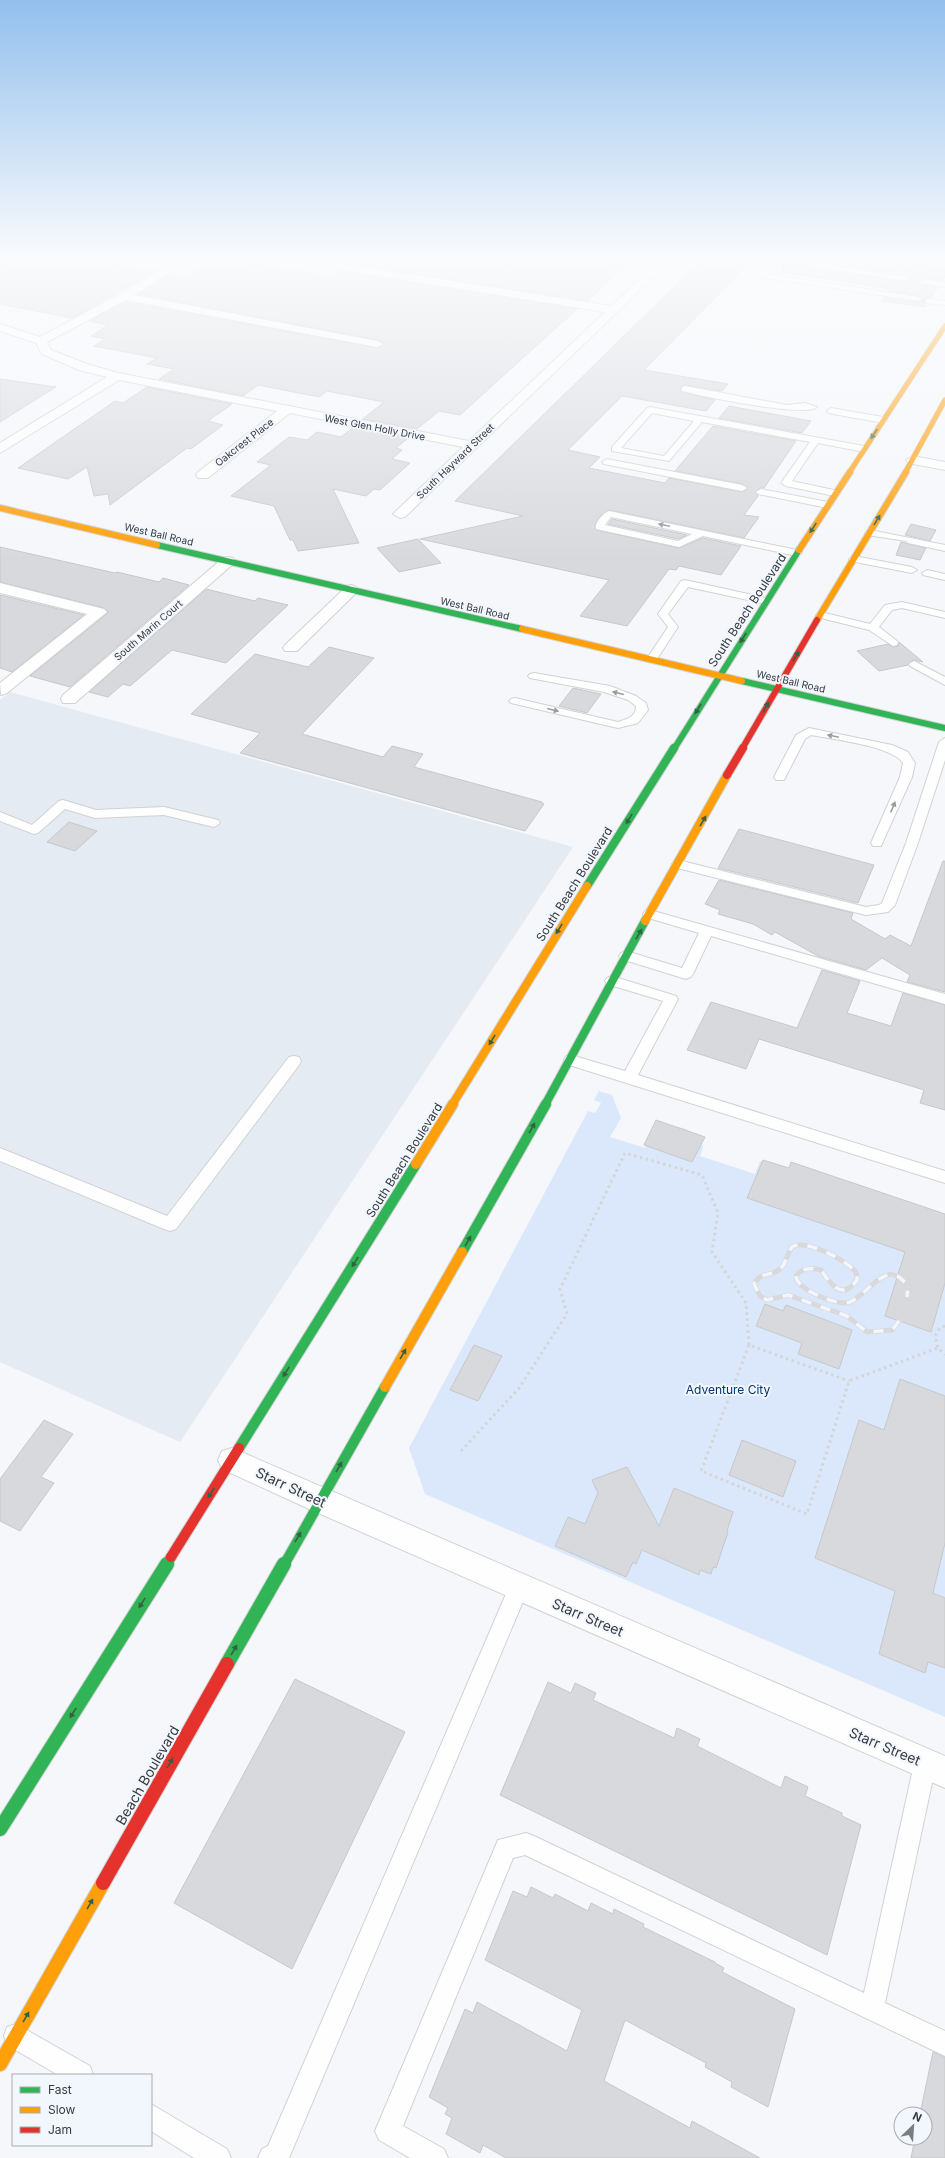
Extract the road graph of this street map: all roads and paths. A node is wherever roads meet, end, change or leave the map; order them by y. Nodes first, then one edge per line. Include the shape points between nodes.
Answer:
1 (68, 360) edge
2 (560, 360) edge
3 (923, 360) edge
4 (117, 376) junction
5 (685, 389) dead end
6 (945, 400) edge
7 (813, 407) dead end
8 (286, 410) junction
9 (831, 410) dead end
10 (700, 419) junction
11 (883, 420) junction
12 (816, 440) junction
13 (472, 445) junction
14 (0, 449) edge
15 (864, 449) junction
16 (913, 460) junction
17 (607, 462) dead end
18 (945, 466) edge
19 (203, 475) dead end
20 (742, 488) dead end
21 (761, 492) dead end
22 (835, 493) junction
23 (828, 505) junction
24 (0, 508) edge
25 (400, 514) dead end
26 (703, 533) junction
27 (870, 533) junction
28 (945, 548) edge
29 (797, 553) junction
30 (854, 558) junction
31 (228, 561) junction
32 (912, 570) dead end
33 (927, 573) dead end
34 (945, 577) edge
35 (0, 588) edge
36 (351, 590) junction
37 (766, 601) junction
38 (821, 615) junction
39 (945, 616) edge
40 (873, 628) junction
41 (893, 643) dead end
42 (291, 648) dead end
43 (651, 660) junction
44 (914, 664) dead end
45 (534, 676) dead end
46 (719, 676) junction
47 (945, 682) edge
48 (776, 689) junction
49 (0, 690) edge
50 (69, 699) dead end
51 (515, 701) dead end
52 (945, 728) edge
53 (945, 742) edge
54 (780, 777) dead end
55 (0, 816) edge
56 (214, 822) dead end
57 (877, 843) dead end
58 (678, 864) junction
59 (650, 914) junction
60 (707, 931) junction
61 (626, 956) junction
62 (612, 981) junction
63 (945, 999) edge
64 (571, 1060) junction
65 (294, 1061) dead end
66 (629, 1078) junction
67 (0, 1154) edge
68 (945, 1177) edge
69 (945, 1326) edge
70 (749, 1345) junction
71 (938, 1348) junction
72 (945, 1355) edge
73 (849, 1381) junction
74 (461, 1451) dead end
75 (232, 1460) junction
76 (319, 1500) junction
77 (519, 1588) junction
78 (935, 1768) edge
79 (0, 1829) edge
80 (872, 2010) junction
81 (16, 2036) junction
82 (945, 2044) edge
83 (0, 2064) edge
84 (78, 2074) edge
85 (152, 2118) edge
86 (218, 2158) edge
87 (271, 2158) edge
88 (435, 2158) edge

1 - 4 street, West Glen Holly Drive via 83,367
2 - 13 street, South Hayward Street
3 - 11 main road, South Beach Boulevard
4 - 8 street, West Glen Holly Drive
4 - 14 street
5 - 7 lane via 787,408
6 - 16 main road
8 - 13 street, West Glen Holly Drive
8 - 19 street, Oakcrest Place
9 - 11 lane
10 - 10 lane via 650,410 615,449 666,459
10 - 12 lane
11 -> 15 main road, South Beach Boulevard
12 - 15 lane
12 - 22 lane via 786,483
13 - 25 street, South Hayward Street
15 - 22 main road, South Beach Boulevard
16 - 18 street
27 -> 16 main road
17 - 20 lane
21 - 23 lane
22 - 23 main road, South Beach Boulevard
23 -> 29 main road, South Beach Boulevard
24 - 31 main road, West Ball Road
26 -> 26 lane via 609,514 599,527 679,544
26 - 29 lane
27 - 28 lane
27 - 30 main road
29 - 37 main road, South Beach Boulevard
30 - 32 lane
30 - 38 main road
31 - 36 main road, West Ball Road
31 - 50 street, South Marin Court
33 - 34 lane
35 - 49 street via 99,612
36 - 42 street
36 - 43 main road, West Ball Road
37 - 43 lane via 685,583 663,614 673,627
37 -> 46 main road, South Beach Boulevard
38 - 40 lane
48 -> 38 main road
39 - 40 lane via 902,605 889,606
40 - 41 lane
43 - 46 main road, West Ball Road
44 - 47 lane
51 -> 45 lane via 618,725 634,721 642,710 642,704 629,695 576,682
46 - 48 main road, West Ball Road
46 -> 75 main road, South Beach Boulevard
48 - 52 main road, West Ball Road
58 -> 48 main road
53 - 58 lane via 912,843 888,905 883,909 866,911
57 -> 54 lane via 906,777 909,763 904,755 888,748 809,731 800,737
55 - 56 lane via 34,830 63,804 95,814 164,811
58 - 59 main road
59 - 60 lane
61 -> 59 main road
60 - 61 lane via 686,974
60 - 63 lane
61 - 62 main road
62 - 64 main road
62 - 66 lane via 671,999
64 - 66 lane
76 -> 64 main road
65 - 67 lane via 170,1224
66 - 68 lane
69 - 71 path via 940,1328 935,1336
70 - 73 path
70 - 73 path via 701,1471 807,1514
70 - 74 path via 746,1303 712,1252 718,1213 702,1176 625,1153 560,1289 567,1314 519,1388
71 - 72 path
71 - 73 path
75 - 76 street, Starr Street
75 -> 79 main road
76 - 77 street, Starr Street
81 -> 76 main road, Beach Boulevard
77 - 78 street, Starr Street
77 - 87 lane via 277,2156
78 - 80 lane
80 - 82 lane
80 - 88 lane via 526,1844 506,1848 388,2131
81 - 83 main road, Beach Boulevard
81 - 84 lane
85 - 86 lane

